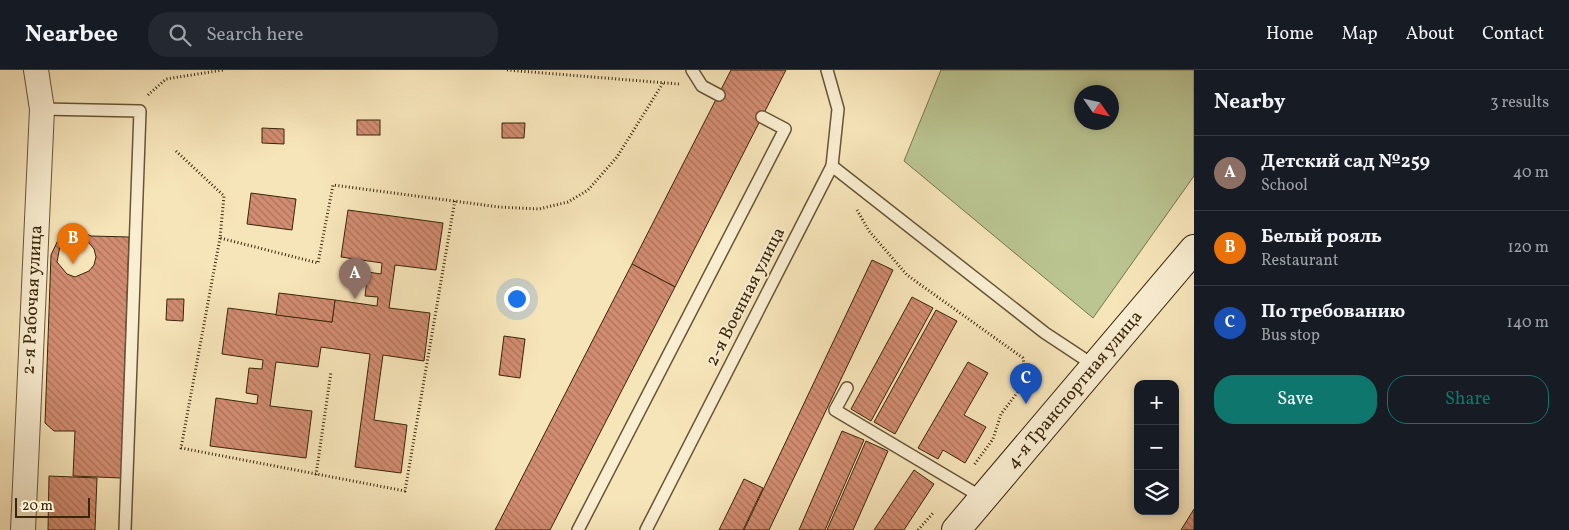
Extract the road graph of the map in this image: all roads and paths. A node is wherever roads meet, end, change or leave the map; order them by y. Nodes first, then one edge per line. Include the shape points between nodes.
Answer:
1 (36, 70) edge
2 (223, 70) edge
3 (507, 70) edge
4 (692, 70) edge
5 (827, 70) edge
6 (547, 71) edge
7 (663, 83) junction
8 (702, 86) junction
9 (719, 95) dead end
10 (42, 109) junction
11 (140, 111) junction
12 (762, 117) dead end
13 (176, 151) dead end
14 (832, 166) junction
15 (455, 200) junction
16 (869, 231) dead end
17 (220, 238) junction
18 (1194, 250) edge
19 (1095, 366) junction
20 (331, 372) dead end
21 (847, 388) dead end
22 (316, 475) junction
23 (960, 484) junction
24 (983, 498) junction
25 (23, 530) edge
26 (125, 530) edge
27 (578, 530) edge
28 (646, 530) edge
29 (918, 530) edge
30 (956, 530) edge

1 - 10 street, 2-я Рабочая улица
2 - 11 path via 166,79 144,99
3 - 6 path
4 - 8 lane
5 - 14 lane, 2-я Военная улица via 838,109
6 - 7 path
7 - 8 path
7 - 15 path via 617,157 588,190 568,202 539,209 499,208
8 - 9 lane
10 - 11 lane
10 - 25 street, 2-я Рабочая улица
11 - 26 lane
12 - 27 lane via 784,129
13 - 17 path via 224,196
14 - 19 lane via 1044,333
14 - 28 lane, 2-я Военная улица
15 - 17 path via 333,185 318,263
15 - 22 path via 405,491
16 - 23 path via 907,275 1023,358 1027,380 1001,414 993,439
17 - 22 path via 181,448
18 - 19 main road, 4-я Транспортная улица
19 - 24 main road, 4-я Транспортная улица
20 - 22 path
21 - 23 lane via 835,410
23 - 24 lane
23 - 29 path
24 - 30 main road, 4-я Транспортная улица

